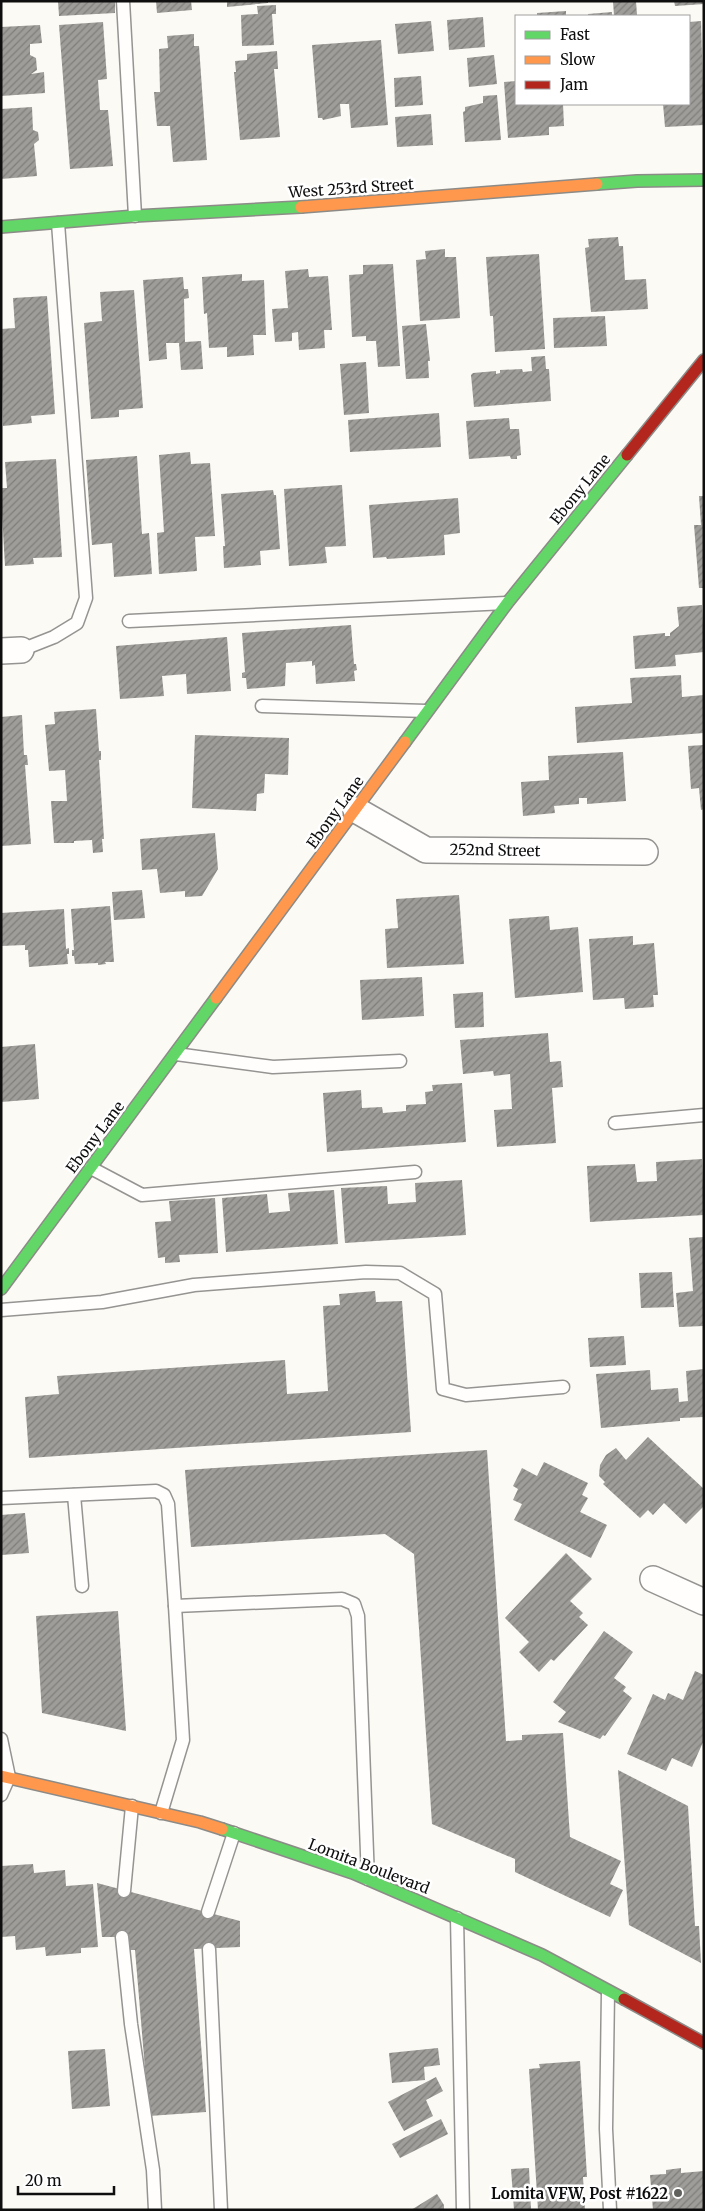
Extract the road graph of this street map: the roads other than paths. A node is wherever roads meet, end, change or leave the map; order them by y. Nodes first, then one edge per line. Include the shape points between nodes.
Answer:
1 (123, 1) edge
2 (704, 180) edge
3 (135, 216) junction
4 (58, 223) junction
5 (1, 227) edge
6 (704, 360) edge
7 (508, 602) junction
8 (129, 621) dead end
9 (11, 650) edge
10 (262, 706) dead end
11 (426, 711) junction
12 (356, 810) junction
13 (645, 852) dead end
14 (176, 1054) junction
15 (400, 1061) dead end
16 (704, 1116) edge
17 (615, 1124) dead end
18 (91, 1168) junction
19 (415, 1172) dead end
20 (1, 1289) edge
21 (1, 1310) edge
22 (563, 1387) dead end
23 (74, 1495) junction
24 (1, 1498) edge
25 (653, 1579) dead end
26 (82, 1586) dead end
27 (704, 1602) edge
28 (175, 1606) junction
29 (1, 1739) edge
30 (4, 1774) edge
31 (1, 1794) edge
32 (132, 1806) junction
33 (161, 1814) junction
34 (234, 1833) junction
35 (368, 1879) junction
36 (124, 1890) dead end
37 (208, 1912) dead end
38 (457, 1918) junction
39 (122, 1937) dead end
40 (209, 1949) dead end
41 (608, 1992) junction
42 (704, 2043) edge
43 (155, 2210) edge
44 (221, 2210) edge
45 (463, 2210) edge
46 (610, 2210) edge

1 - 3 lane
2 - 3 street, West 253rd Street via 637,181 302,207
3 - 4 street, West 253rd Street
4 - 5 street, West 253rd Street
4 - 9 lane via 86,598 77,623 54,637
6 - 7 street, Ebony Lane
7 - 8 lane
7 - 11 street, Ebony Lane
10 - 11 lane
11 - 12 street, Ebony Lane
12 - 13 street, 252nd Street via 426,850
12 - 14 street, Ebony Lane
14 - 15 lane via 273,1067
14 - 18 street, Ebony Lane
16 - 17 lane
18 - 19 lane via 142,1195
18 - 20 street, Ebony Lane
21 - 22 lane via 102,1302 194,1285 327,1273 400,1272 435,1294 443,1389 466,1396
23 - 24 lane
23 - 26 lane
23 - 28 lane via 156,1490 164,1495 168,1504
25 - 27 street
28 - 33 lane via 183,1740
28 - 35 lane via 342,1599 354,1604 358,1616
29 - 30 lane
30 - 31 lane
30 - 32 street, Lomita Boulevard
32 - 33 street, Lomita Boulevard
32 - 36 lane
33 - 34 street, Lomita Boulevard
34 - 35 street, Lomita Boulevard
34 - 37 lane
35 - 38 street, Lomita Boulevard
38 - 41 street, Lomita Boulevard via 542,1956
38 - 45 lane
39 - 43 lane via 131,2024 153,2170
40 - 44 lane
41 - 42 street, Lomita Boulevard
41 - 46 lane via 606,2129

